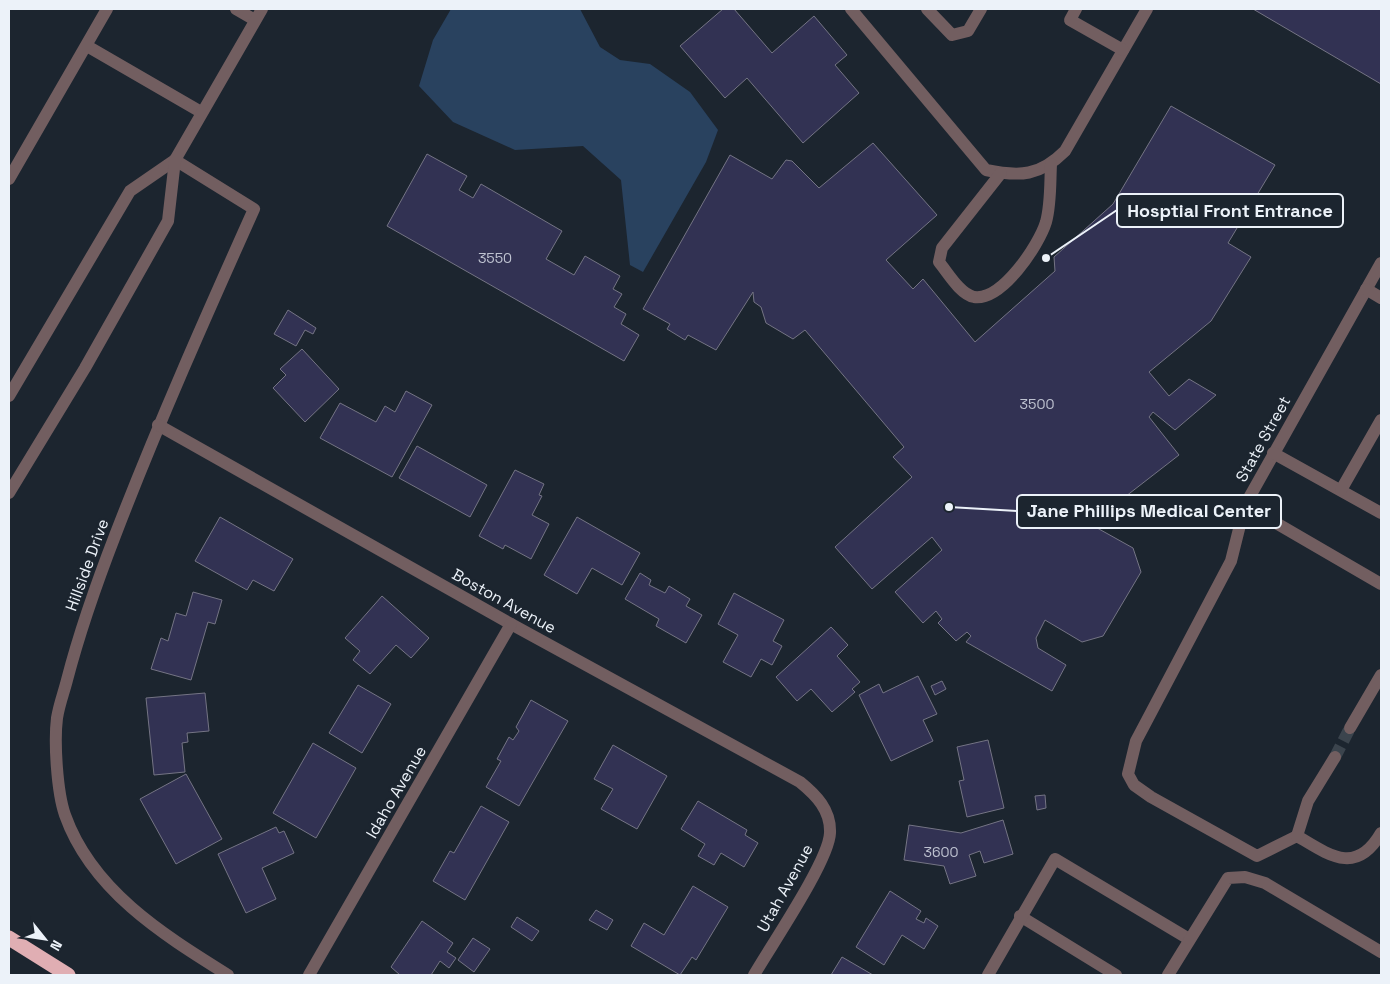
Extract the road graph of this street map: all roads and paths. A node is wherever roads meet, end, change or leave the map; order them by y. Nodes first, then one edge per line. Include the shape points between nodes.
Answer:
1 (107, 9) edge
2 (236, 9) edge
3 (851, 9) edge
4 (927, 9) edge
5 (981, 9) edge
6 (1076, 9) edge
7 (1146, 9) edge
8 (258, 14) edge
9 (87, 46) junction
10 (1123, 50) junction
11 (202, 112) junction
12 (175, 160) junction
13 (1051, 164) junction
14 (1001, 173) junction
15 (9, 179) edge
16 (1381, 263) edge
17 (1366, 289) junction
18 (1381, 298) edge
19 (9, 396) edge
20 (1381, 420) edge
21 (158, 425) junction
22 (1274, 453) junction
23 (1341, 490) junction
24 (9, 492) edge
25 (1245, 505) junction
26 (1381, 513) edge
27 (1381, 584) edge
28 (511, 624) junction
29 (1381, 674) edge
30 (1350, 728) tunnel mouth
31 (1334, 757) tunnel mouth
32 (826, 812) joint
33 (1381, 833) edge
34 (1297, 836) junction
35 (1020, 916) junction
36 (9, 938) edge
37 (1189, 939) junction
38 (1381, 952) edge
39 (68, 975) edge
40 (228, 975) edge
41 (309, 975) edge
42 (754, 975) edge
43 (988, 975) edge
44 (1116, 975) edge
45 (1168, 975) edge

1 - 9 street
2 - 8 street
3 - 14 street via 986,170
4 - 5 street via 952,35 968,31
6 - 10 street via 1070,20
7 - 10 street
8 - 11 street
9 - 11 street
9 - 15 street
10 - 13 street via 1065,151
11 - 12 street
12 - 19 street via 130,191
12 - 21 street, Hillside Drive via 254,209
12 - 24 street via 168,221 85,368
13 - 14 street via 1026,173
13 - 14 street via 1046,223 1032,248 1018,270 1001,287 987,296 974,297 963,291 939,262 942,248
16 - 17 street, State Street
17 - 18 street
17 - 22 street, State Street
20 - 23 street
21 - 28 street, Boston Avenue
21 - 40 street, Hillside Drive via 77,639 57,719 57,768 65,814 81,847 104,881 163,934
22 - 23 street
22 - 25 street, State Street
23 - 26 street
25 - 27 street
25 - 34 street, State Street via 1231,561 1136,741 1128,774 1134,785 1151,797 1258,856
28 - 32 street, Boston Avenue via 800,782 815,794
28 - 41 street, Idaho Avenue
29 - 30 street
31 - 34 street via 1308,801
32 - 42 street, Utah Avenue via 830,833 824,857
33 - 34 street via 1375,844 1358,856 1341,860
35 - 37 street via 1055,859
35 - 43 street
35 - 44 street
36 - 39 highway
37 - 38 street via 1228,878 1245,877 1265,883
37 - 45 street

